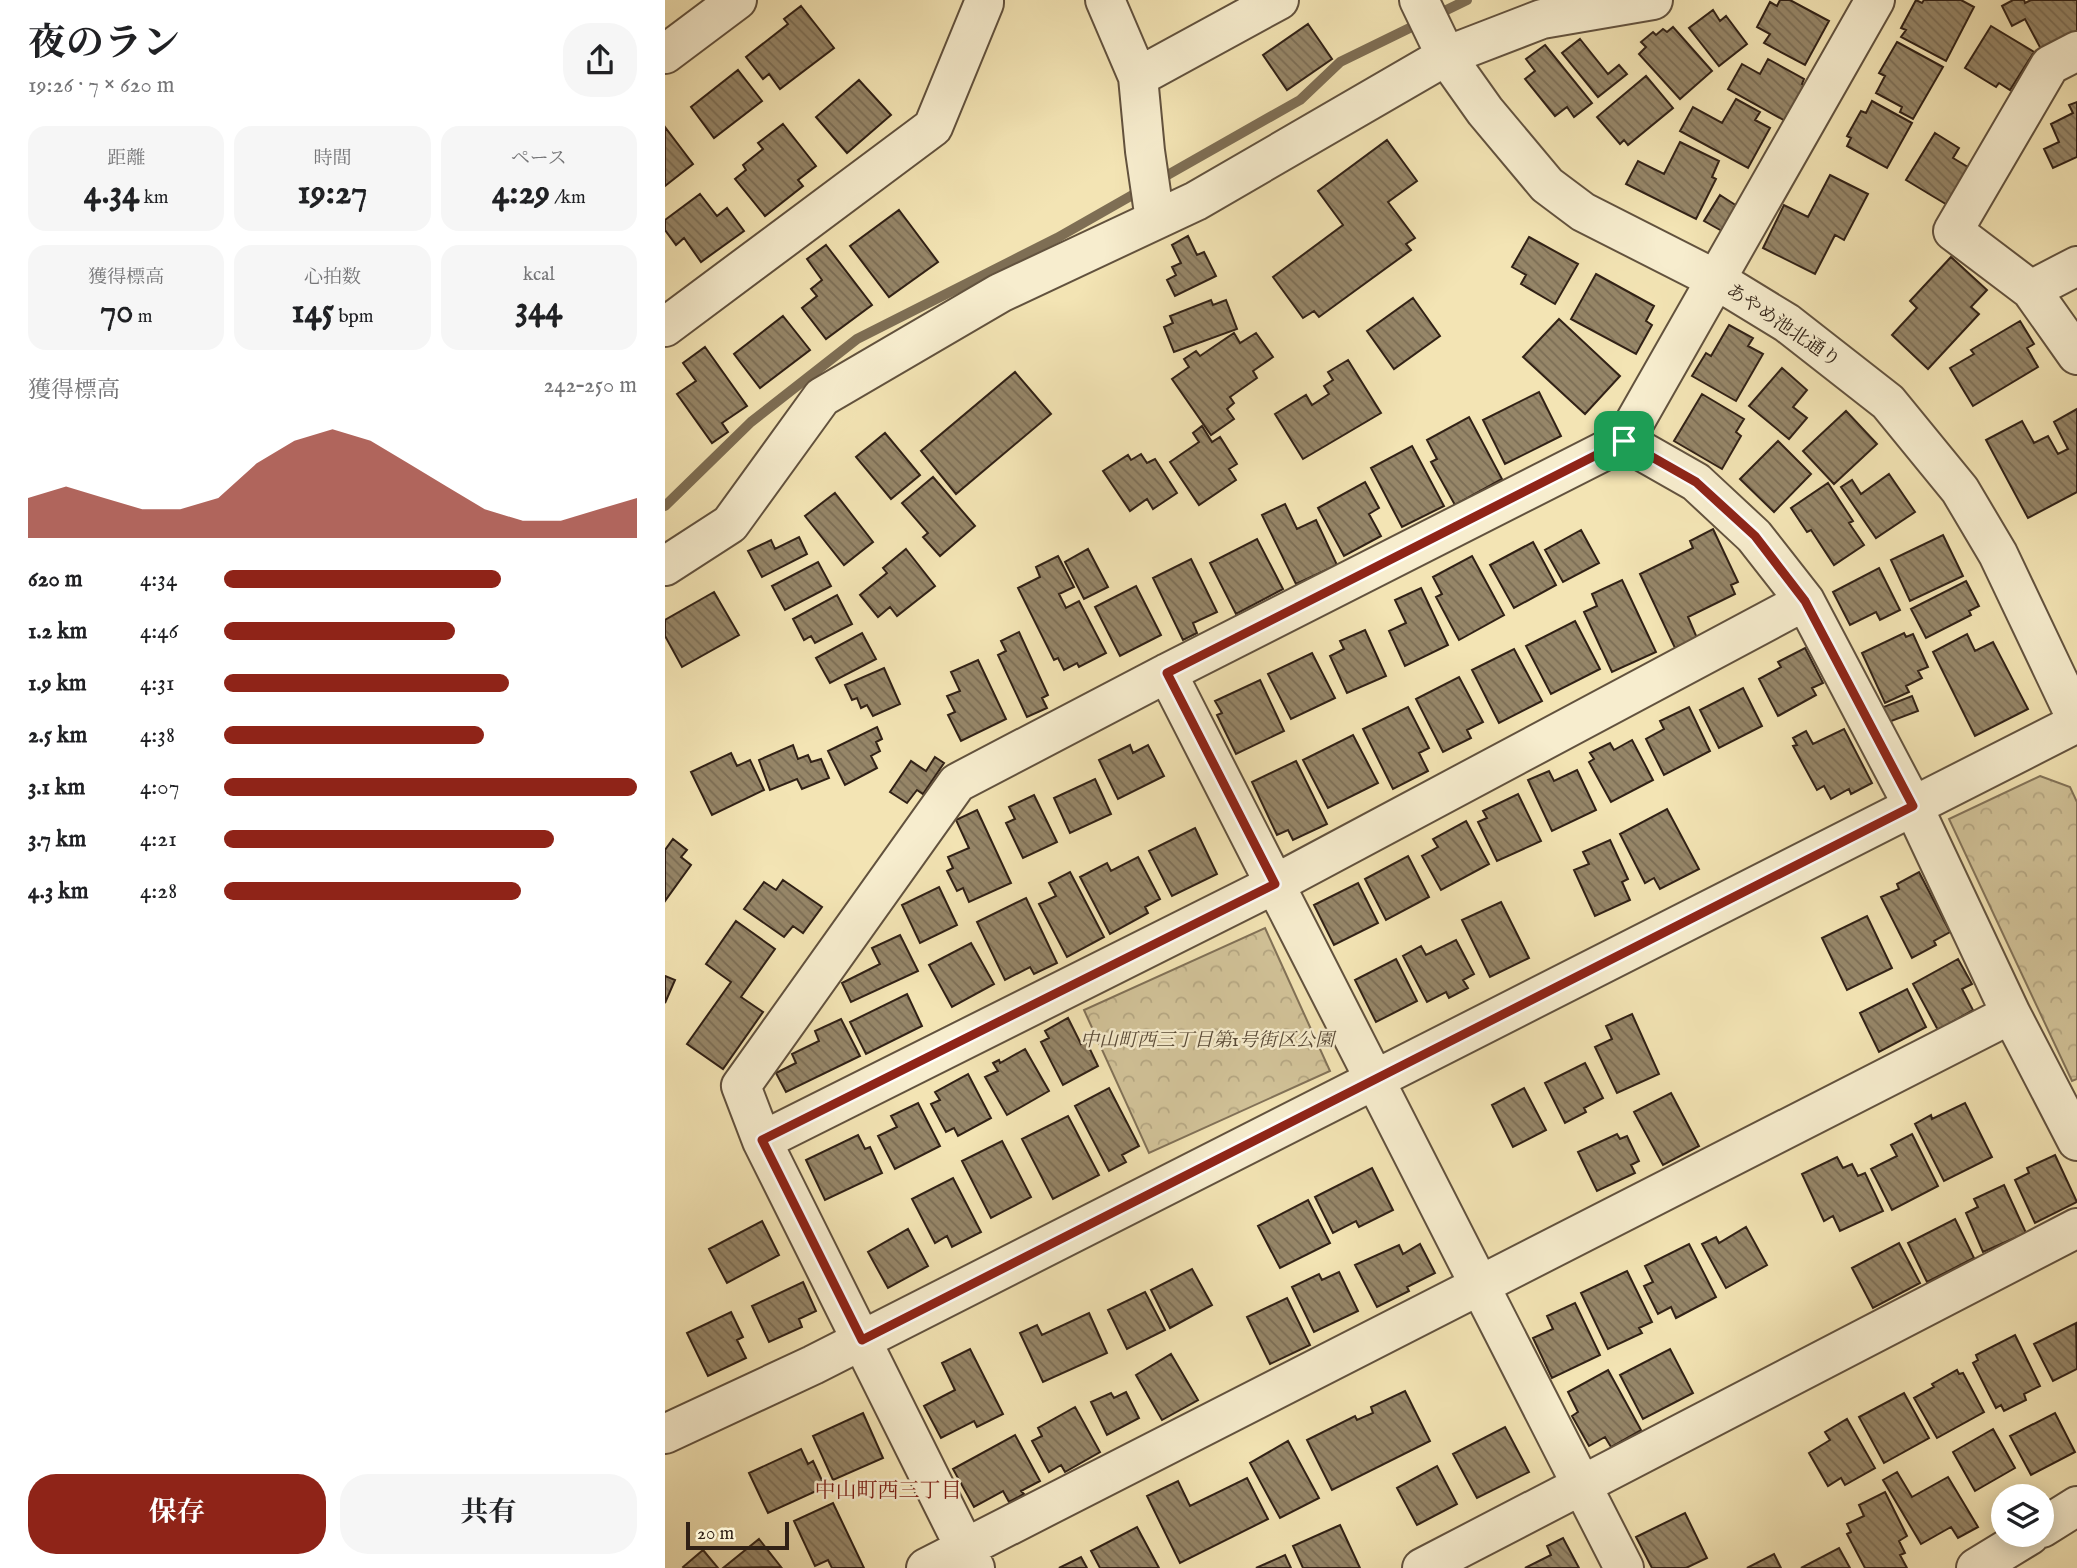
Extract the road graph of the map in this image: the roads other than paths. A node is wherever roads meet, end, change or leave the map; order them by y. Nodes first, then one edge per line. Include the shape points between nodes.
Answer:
1 (737, 0) edge
2 (983, 0) edge
3 (1105, 0) edge
4 (1279, 0) edge
5 (1419, 0) edge
6 (1653, 0) edge
7 (1875, 0) edge
8 (2077, 51) edge
9 (665, 54) edge
10 (1446, 56) junction
11 (1137, 77) junction
12 (1155, 220) junction
13 (2077, 266) edge
14 (1715, 279) junction
15 (2031, 290) junction
16 (670, 312) edge
17 (2077, 355) edge
18 (1624, 441) junction
19 (665, 566) edge
20 (1805, 601) junction
21 (1167, 673) junction
22 (2077, 722) edge
23 (1913, 806) junction
24 (1275, 884) junction
25 (2011, 1014) junction
26 (1374, 1080) junction
27 (762, 1140) junction
28 (2077, 1141) edge
29 (2077, 1228) edge
30 (1480, 1286) junction
31 (862, 1340) junction
32 (665, 1434) edge
33 (1582, 1486) junction
34 (2077, 1506) edge
35 (2054, 1520) edge
36 (2010, 1547) edge
37 (970, 1558) edge
38 (926, 1568) edge
39 (1422, 1568) edge
40 (1624, 1568) edge
41 (1976, 1568) edge

1 - 9 street
2 - 16 street via 933,127
3 - 11 street
4 - 11 street
5 - 10 street, あやめ池北通り
6 - 10 street via 1542,19
7 - 14 street
8 - 15 street via 2050,65 1953,231
10 - 12 street via 1288,150
10 - 14 street, あやめ池北通り via 1547,185 1583,212
11 - 12 street
12 - 19 street via 1000,293 823,397 730,524
13 - 15 street
14 - 18 street
14 - 22 street, あやめ池北通り via 1787,323 1888,402 1921,441 1959,490 1998,554
15 - 17 street
18 - 20 street via 1696,482 1755,536
18 - 21 street
20 - 23 street
20 - 24 street
21 - 24 street
21 - 27 street via 957,783 741,1086
22 - 23 street
23 - 25 street
23 - 26 street
24 - 26 street
24 - 27 street
25 - 28 street
25 - 30 street
26 - 30 street
26 - 31 street
27 - 31 street
29 - 33 street
30 - 33 street
30 - 37 street
31 - 32 street
31 - 37 street
33 - 39 street
33 - 40 street
34 - 35 street
36 - 41 street
37 - 38 street

